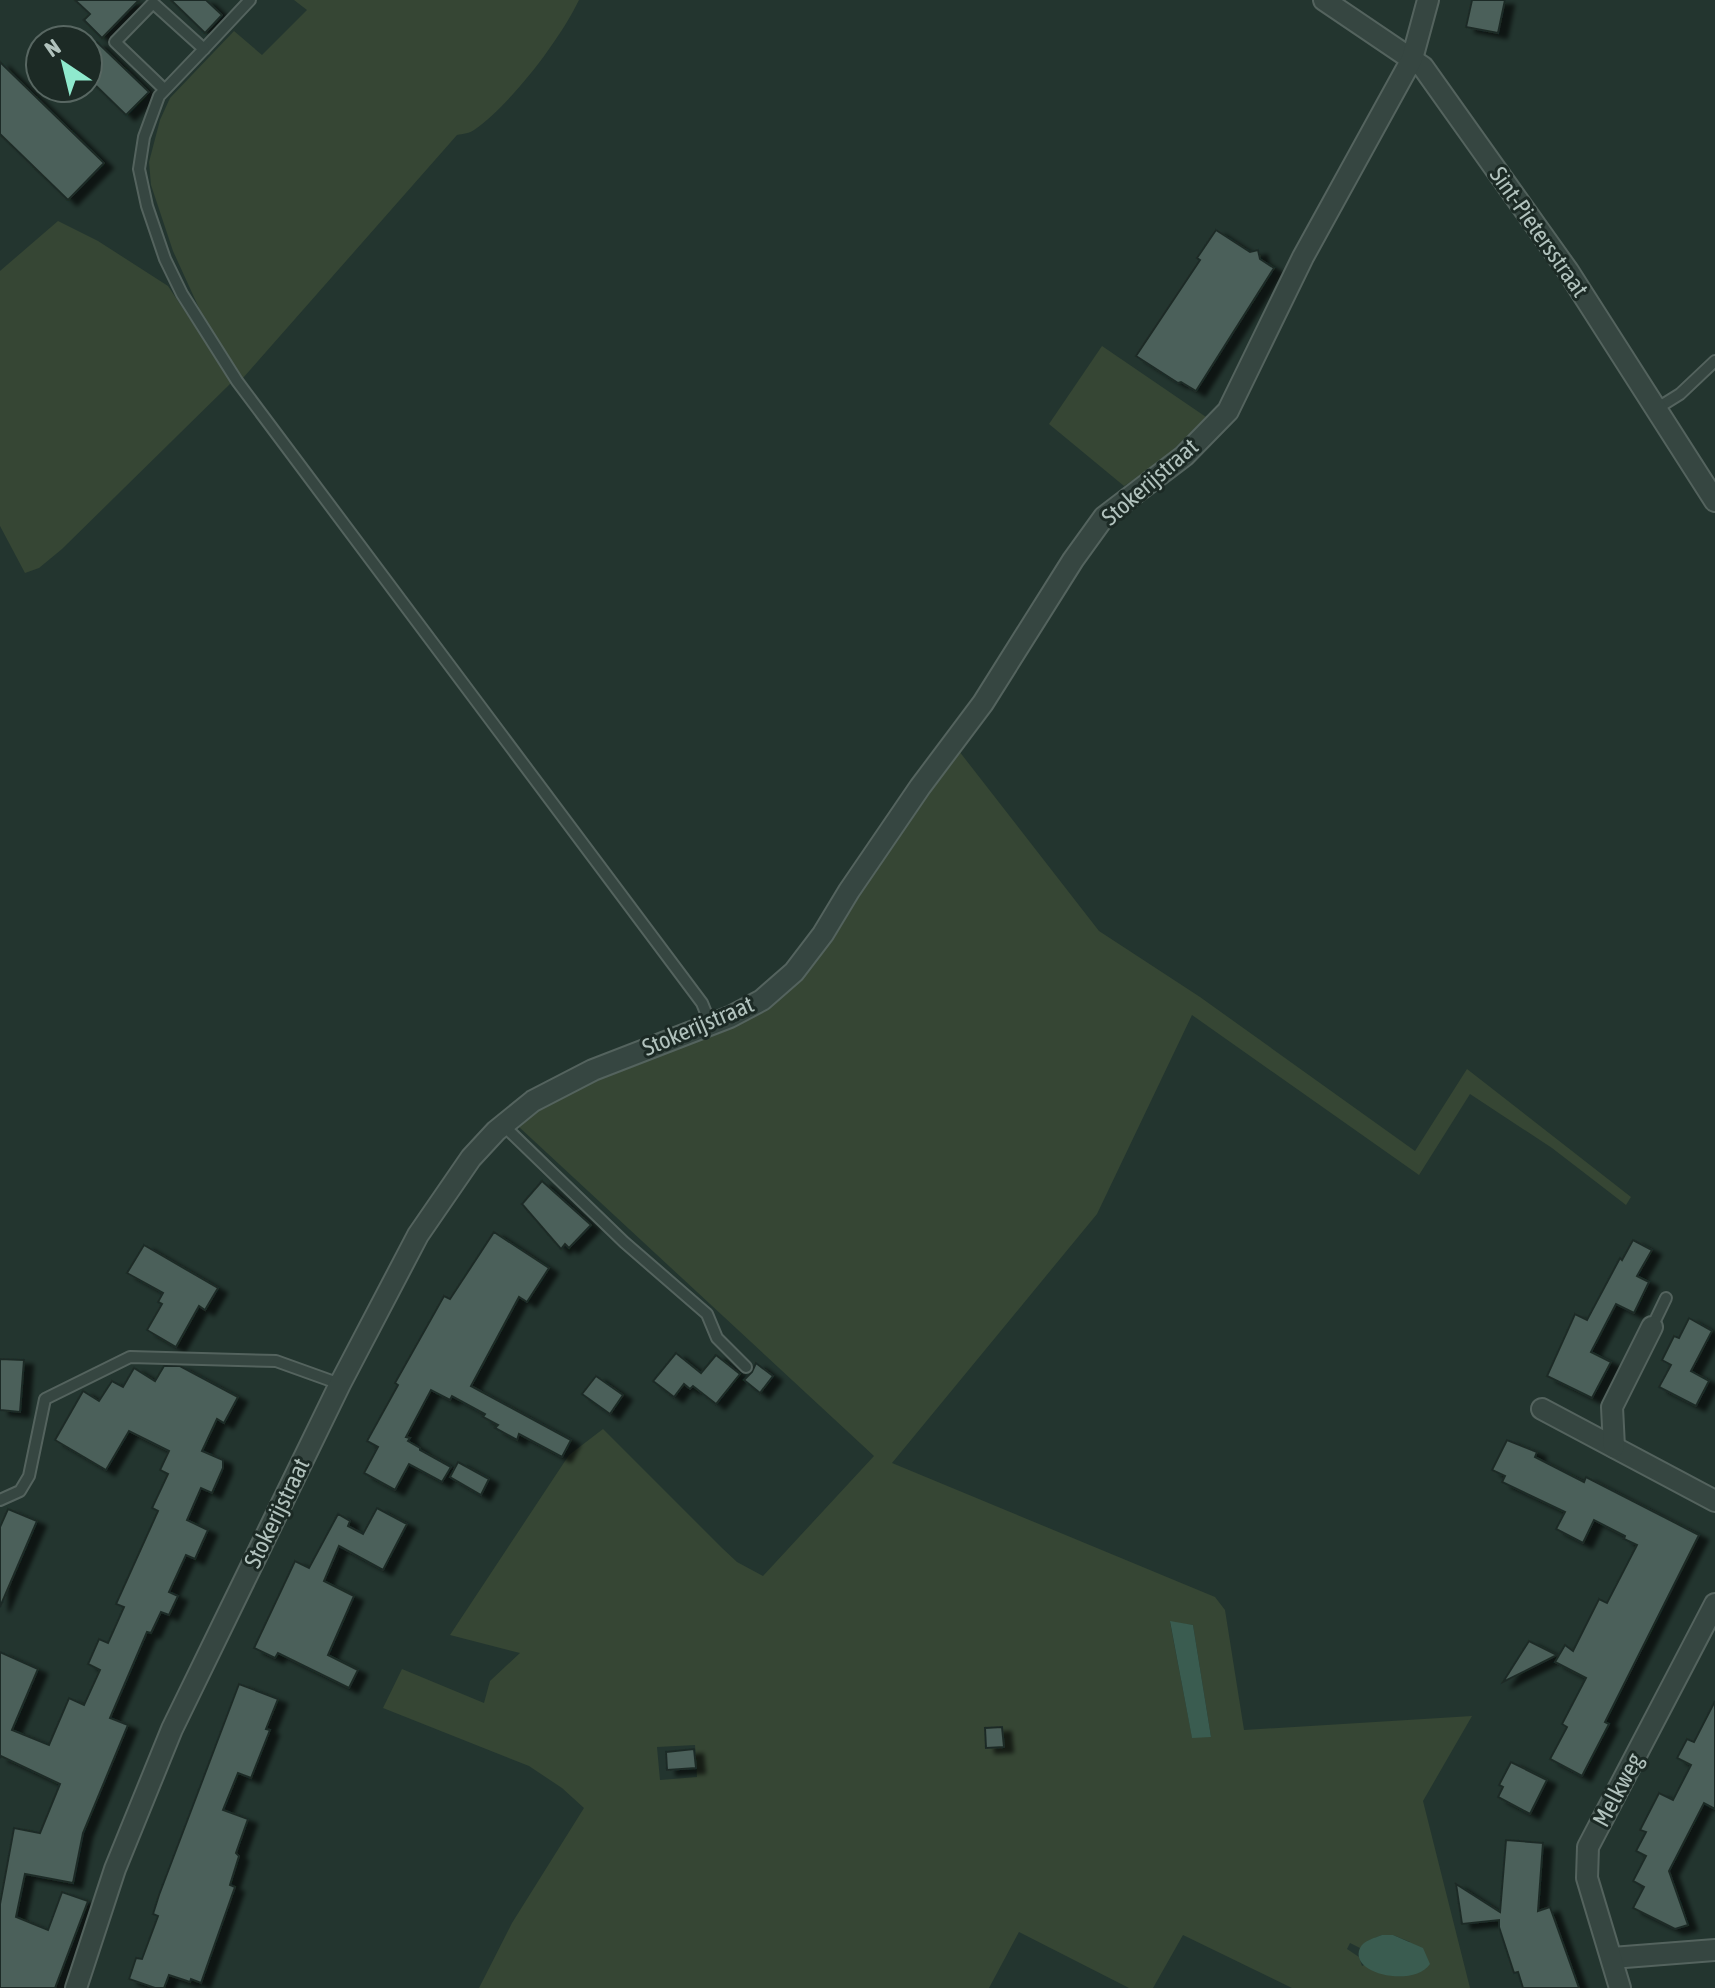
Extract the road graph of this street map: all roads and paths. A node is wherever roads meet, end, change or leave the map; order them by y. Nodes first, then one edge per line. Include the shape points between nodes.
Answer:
1 (250, 0) edge
2 (1324, 0) edge
3 (1428, 0) edge
4 (204, 49) junction
5 (1412, 59) junction
6 (164, 89) junction
7 (1715, 361) edge
8 (1656, 409) junction
9 (1715, 501) edge
10 (711, 1025) junction
11 (503, 1125) junction
12 (1666, 1298) dead end
13 (1652, 1327) joint
14 (746, 1367) dead end
15 (340, 1384) junction
16 (1542, 1409) dead end
17 (1614, 1447) junction
18 (0, 1500) edge
19 (1715, 1501) edge
20 (1715, 1604) edge
21 (1715, 1950) edge
22 (1612, 1958) junction
23 (76, 1988) edge
24 (1620, 1988) edge

1 - 4 lane
2 - 5 street, Sint-Pietersstraat
3 - 5 street, Stokerijstraat
4 - 6 lane
4 - 6 lane via 153,3 115,42
5 - 8 street, Sint-Pietersstraat via 1537,225
5 - 10 street, Stokerijstraat via 1303,257 1228,411 1184,456 1104,517 983,703 794,972 762,1000
6 - 10 lane via 144,137 139,169 165,259 199,325 702,1003
7 - 8 lane
8 - 9 street, Sint-Pietersstraat
10 - 11 street, Stokerijstraat via 593,1070 533,1101
11 - 14 lane via 707,1314 717,1338
11 - 15 street, Stokerijstraat via 471,1158 418,1235
12 - 13 lane
13 - 17 street via 1612,1407
15 - 18 lane via 276,1361 130,1357 45,1399 29,1476 20,1491
15 - 23 street, Stokerijstraat via 172,1729 115,1869
16 - 17 street
17 - 19 street
20 - 22 street, Melkweg via 1588,1847 1587,1878
21 - 22 street
22 - 24 street, Melkweg

